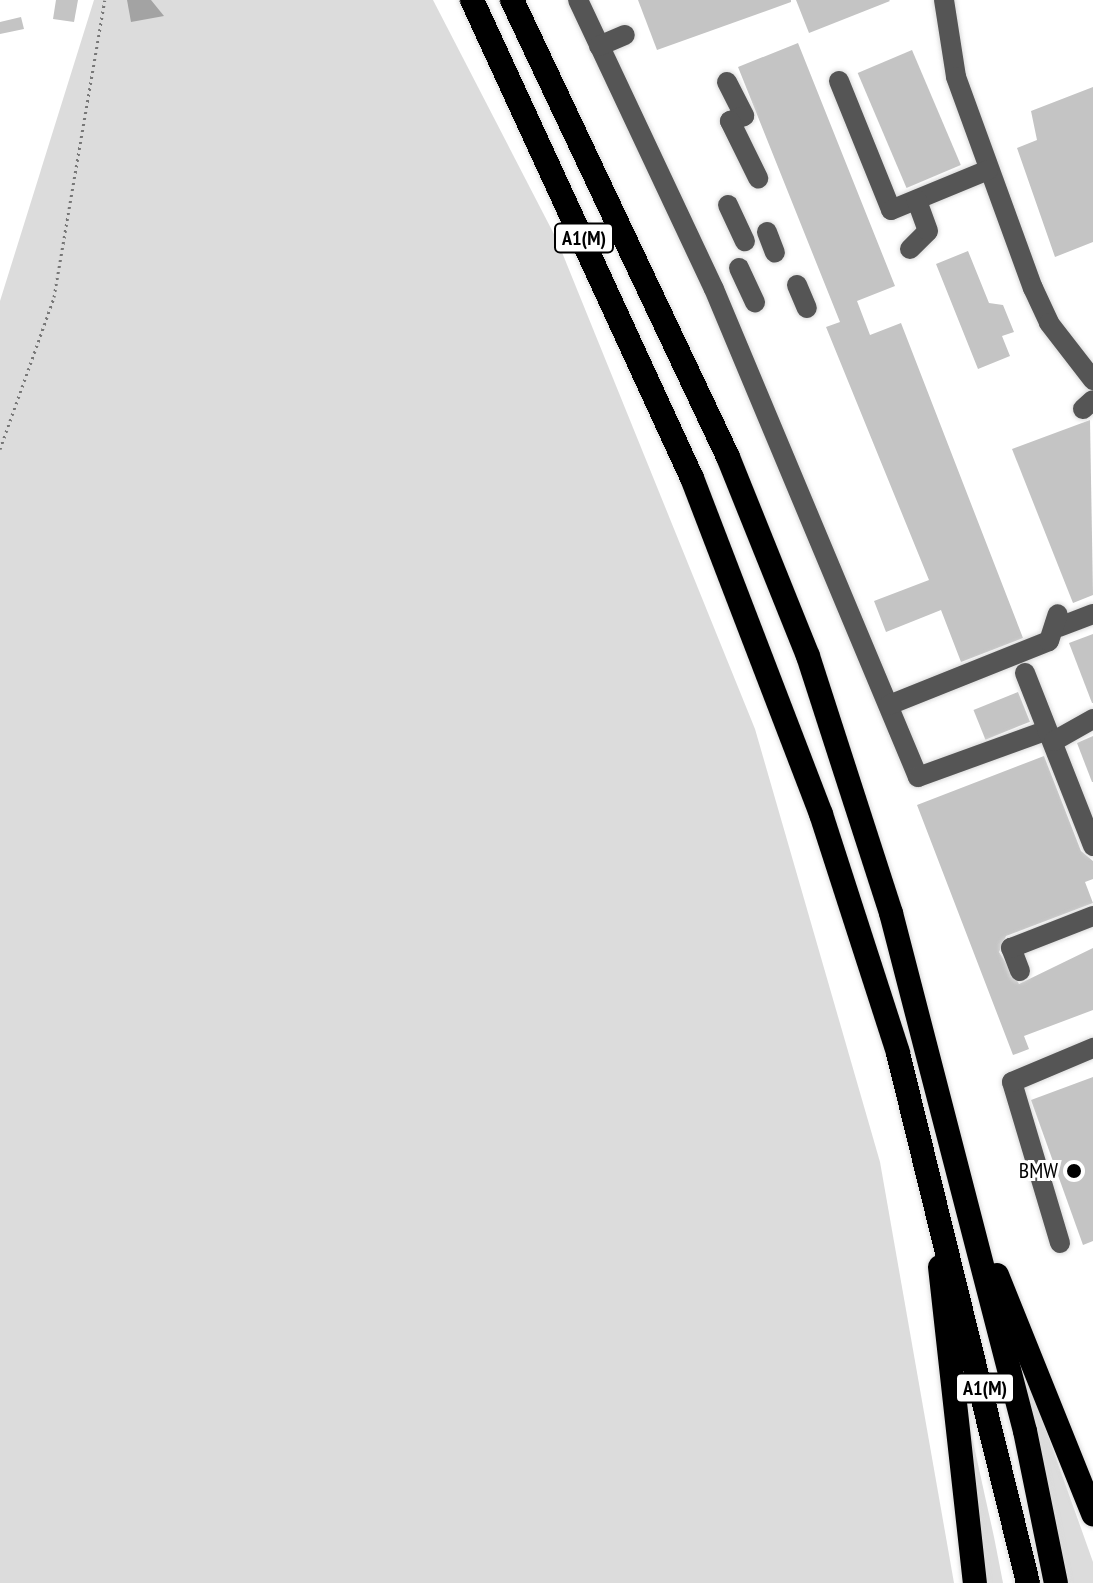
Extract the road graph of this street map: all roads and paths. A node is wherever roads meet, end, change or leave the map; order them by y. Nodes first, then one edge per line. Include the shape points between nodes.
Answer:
1 (105, 0) edge
2 (472, 0) edge
3 (512, 0) edge
4 (578, 0) edge
5 (944, 0) edge
6 (625, 35) dead end
7 (599, 46) junction
8 (839, 81) dead end
9 (727, 82) dead end
10 (988, 170) junction
11 (758, 178) dead end
12 (917, 200) junction
13 (728, 205) dead end
14 (767, 232) dead end
15 (745, 241) dead end
16 (910, 249) dead end
17 (775, 253) dead end
18 (797, 285) dead end
19 (714, 289) junction
20 (755, 303) dead end
21 (807, 308) dead end
22 (1093, 380) edge
23 (0, 449) edge
24 (1093, 614) edge
25 (1025, 673) dead end
26 (889, 705) junction
27 (1093, 719) edge
28 (1050, 736) junction
29 (1093, 846) edge
30 (1093, 916) edge
31 (1020, 971) dead end
32 (1093, 1048) edge
33 (933, 1195) junction
34 (975, 1230) junction
35 (1060, 1243) dead end
36 (1093, 1514) edge
37 (975, 1583) edge
38 (1028, 1583) edge
39 (1056, 1583) edge

1 - 23 path via 54,297
2 - 33 highway, A1(M) via 680,449 773,679 898,1053
3 - 34 highway, A1(M) via 728,457 808,656 891,913
4 - 7 lane
5 - 10 lane via 956,77
6 - 7 lane
7 - 19 lane
8 - 12 lane via 891,210
9 - 11 lane via 744,116 730,121
10 - 12 lane
10 - 22 lane via 1049,323
12 - 16 lane via 928,231
13 - 15 lane
14 - 17 lane
18 - 21 lane
19 - 20 lane via 741,274
19 - 26 lane
24 - 26 lane via 1058,620 1049,641
25 - 28 lane
26 - 28 lane via 918,777
27 - 28 lane
28 - 29 lane
30 - 31 lane via 1011,948
32 - 35 lane via 1012,1082
33 - 37 highway, A1(M)
33 - 38 highway, A1(M)
34 - 36 highway, A1(M) via 1034,1352
34 - 39 highway, A1(M)

